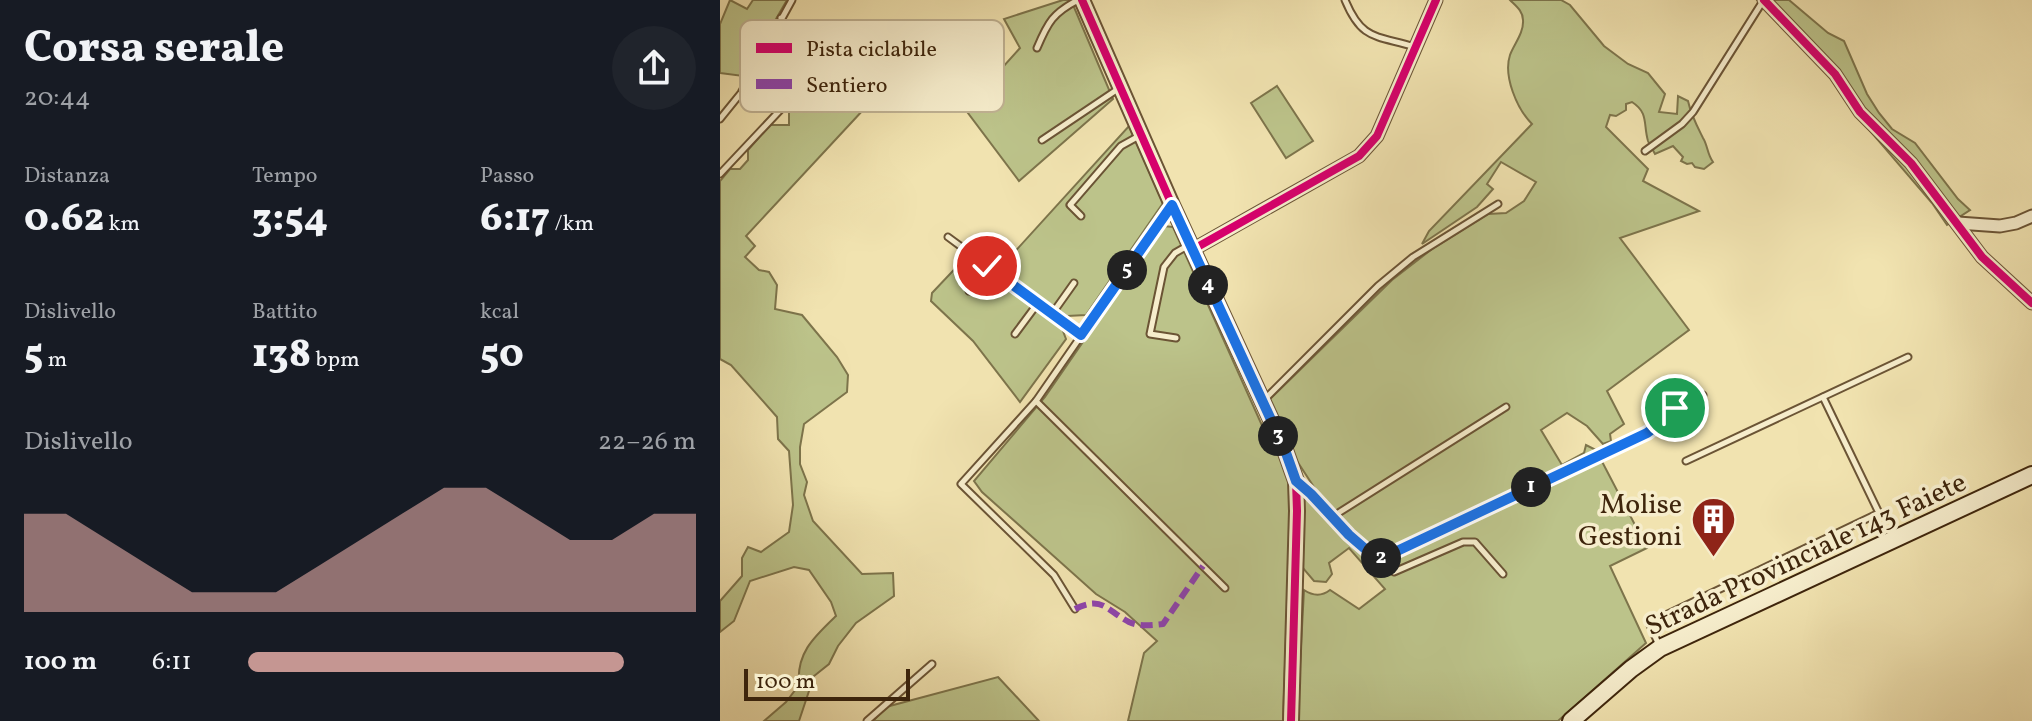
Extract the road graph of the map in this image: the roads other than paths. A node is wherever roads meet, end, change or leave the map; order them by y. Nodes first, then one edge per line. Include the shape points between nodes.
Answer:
1 (792, 0) edge
2 (1080, 0) edge
3 (1345, 0) edge
4 (1436, 0) edge
5 (1764, 0) edge
6 (781, 18) edge
7 (1416, 47) junction
8 (1037, 48) dead end
9 (1119, 88) junction
10 (740, 94) edge
11 (778, 112) edge
12 (720, 119) edge
13 (1140, 135) junction
14 (1042, 140) dead end
15 (1645, 151) dead end
16 (720, 174) edge
17 (1498, 204) dead end
18 (1172, 205) junction
19 (1081, 216) dead end
20 (2032, 216) edge
21 (1958, 223) junction
22 (948, 237) dead end
23 (1191, 247) junction
24 (987, 266) junction
25 (1074, 283) dead end
26 (969, 291) dead end
27 (1038, 303) junction
28 (2032, 303) edge
29 (1052, 314) junction
30 (1015, 334) dead end
31 (1081, 335) junction
32 (1176, 338) dead end
33 (1908, 357) dead end
34 (1703, 395) dead end
35 (1823, 397) junction
36 (1036, 401) junction
37 (1262, 402) junction
38 (1506, 407) dead end
39 (1686, 461) dead end
40 (2032, 475) edge
41 (1296, 481) junction
42 (1332, 517) junction
43 (1378, 560) junction
44 (1503, 574) dead end
45 (1225, 588) dead end
46 (1075, 609) dead end
47 (1660, 648) junction
48 (932, 664) dead end
49 (867, 721) edge
50 (1291, 721) edge
51 (1571, 721) edge

1 - 6 lane
2 - 8 lane via 1059,10
2 - 9 street
3 - 7 lane via 1362,31
4 - 7 street
5 - 15 lane via 1693,112
5 - 21 street via 1835,74 1860,112 1911,163
7 - 23 street via 1359,156
9 - 13 street
9 - 14 lane
10 - 12 lane
11 - 16 lane
13 - 18 street
13 - 19 lane via 1121,146 1070,205
17 - 37 lane via 1413,257 1378,286
18 - 23 street
18 - 31 lane
20 - 21 street via 2000,226
21 - 28 street via 1982,257
22 - 24 lane
23 - 32 lane via 1175,253 1164,267 1150,334
23 - 37 street
24 - 26 lane
24 - 27 lane
25 - 29 lane
27 - 29 lane
27 - 30 lane
29 - 31 lane
31 - 36 lane
33 - 35 lane
34 - 43 lane via 1675,408 1647,433
35 - 39 lane
35 - 47 lane via 1879,513 1649,623
36 - 45 lane
36 - 46 lane via 961,484 1054,575
37 - 41 street
38 - 42 lane
40 - 47 main road, Strada Provinciale 143 Faiete
41 - 42 lane
41 - 50 street
42 - 43 lane
43 - 44 lane via 1394,572 1463,542 1475,542
47 - 51 main road, Strada Provinciale 143 Faiete
48 - 49 lane

